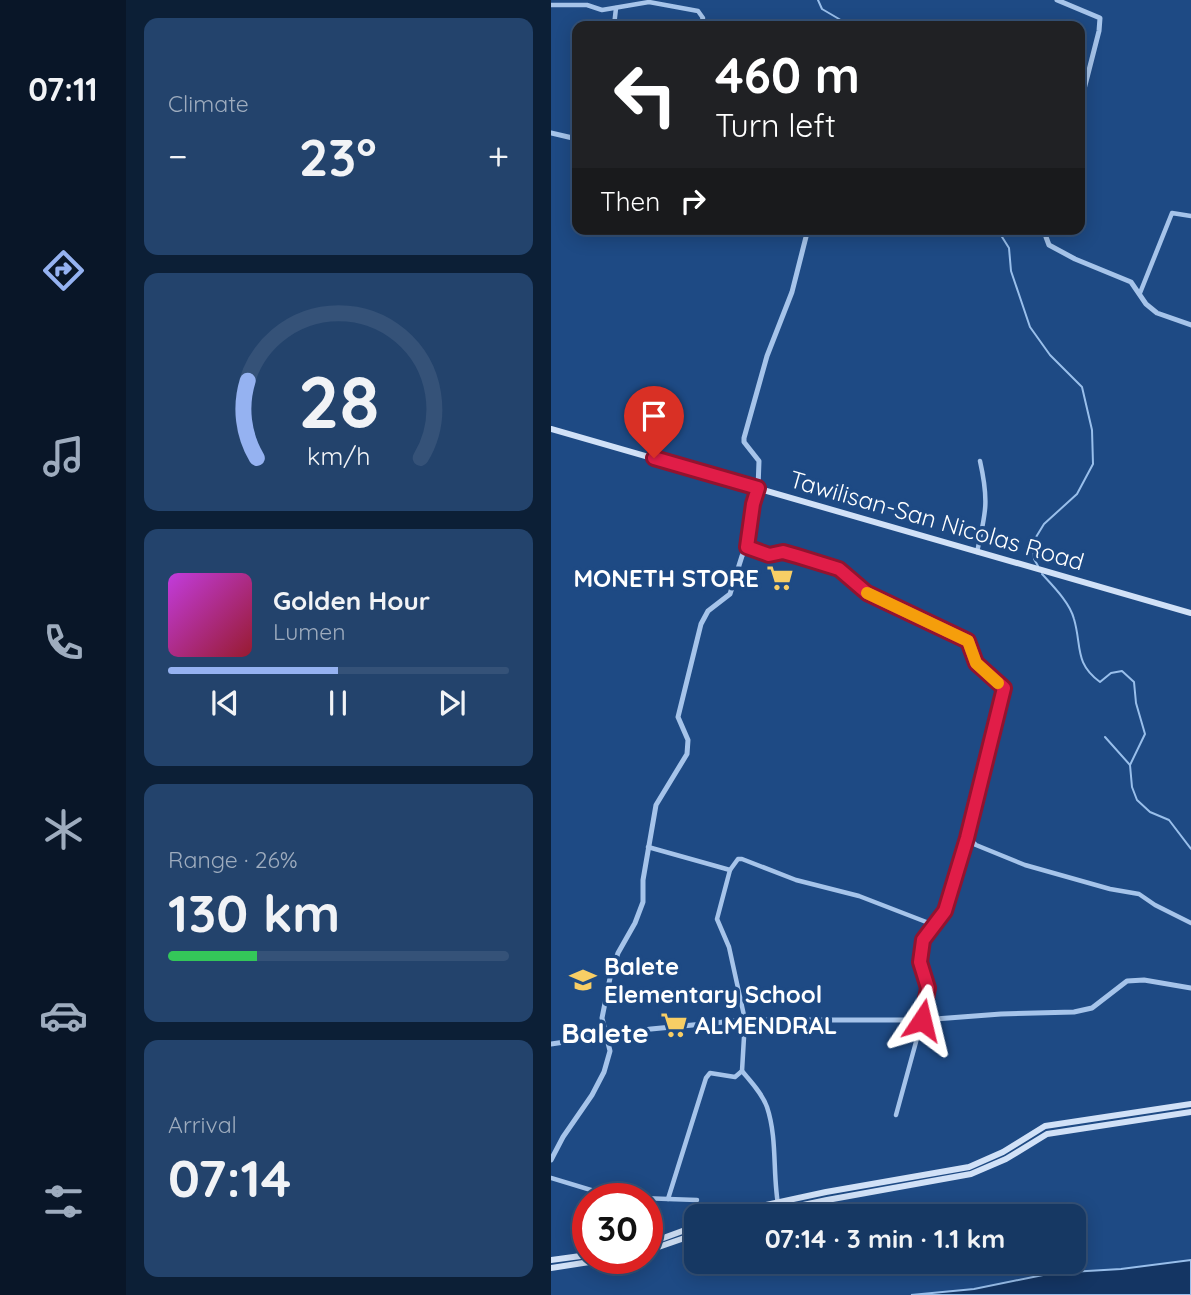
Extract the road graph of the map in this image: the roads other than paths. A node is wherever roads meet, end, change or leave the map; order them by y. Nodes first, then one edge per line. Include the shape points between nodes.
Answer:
1 (1057, 0) edge
2 (551, 5) edge
3 (616, 8) junction
4 (615, 21) edge
5 (702, 21) edge
6 (1085, 86) edge
7 (551, 132) edge
8 (572, 138) edge
9 (1191, 216) edge
10 (806, 235) edge
11 (1047, 235) edge
12 (1140, 293) junction
13 (1191, 325) edge
14 (551, 429) edge
15 (980, 461) dead end
16 (758, 488) junction
17 (747, 547) junction
18 (977, 552) junction
19 (1191, 613) edge
20 (967, 838) junction
21 (648, 847) junction
22 (730, 870) junction
23 (1191, 923) edge
24 (934, 925) junction
25 (1191, 988) edge
26 (745, 1020) junction
27 (922, 1020) junction
28 (606, 1035) junction
29 (551, 1044) edge
30 (742, 1071) junction
31 (1191, 1104) edge
32 (1191, 1112) edge
33 (896, 1115) dead end
34 (551, 1160) edge
35 (551, 1178) edge
36 (668, 1199) junction
37 (697, 1200) dead end
38 (778, 1204) edge
39 (788, 1204) edge
40 (790, 1204) edge
41 (684, 1234) edge
42 (680, 1236) junction
43 (684, 1236) edge
44 (663, 1240) edge
45 (663, 1244) edge
46 (572, 1257) edge
47 (551, 1260) edge
48 (572, 1265) edge
49 (551, 1268) edge

1 - 6 street via 1100,18
2 - 3 street
3 - 4 street
3 - 5 street via 649,2 698,11
7 - 8 street
9 - 12 street via 1172,213
10 - 16 street via 744,438 759,461
11 - 12 street via 1049,245 1131,282
12 - 13 street via 1157,313
14 - 16 main road, Tawilisan-San Nicolas Road
15 - 18 street via 987,505
16 - 17 street
16 - 18 main road, Tawilisan-San Nicolas Road
17 - 20 street via 769,555 783,552 839,569 867,593 968,641 976,663 1004,688
17 - 21 street via 729,594 708,611 701,624 678,717 688,740 687,754 656,805
18 - 19 main road, Tawilisan-San Nicolas Road
20 - 23 street via 1025,865 1139,894
20 - 24 street via 945,911
21 - 22 street
21 - 28 street via 643,902 610,978 602,1018
22 - 24 street via 742,859
22 - 26 street via 717,919 729,947
24 - 27 street via 923,940 920,962 928,988
25 - 27 street via 1127,981 1092,1008 1074,1012
26 - 27 street
26 - 28 street
26 - 30 street
27 - 33 street
28 - 29 street
28 - 34 street via 610,1051 603,1072
30 - 36 street via 735,1077 710,1073 706,1078
30 - 38 street via 767,1106
31 - 39 main road via 1045,1126 969,1167
32 - 40 main road via 1047,1134 971,1174
35 - 36 street via 614,1197
36 - 37 street
41 - 42 main road
42 - 43 main road
42 - 44 main road
42 - 45 main road
46 - 47 main road
48 - 49 main road

